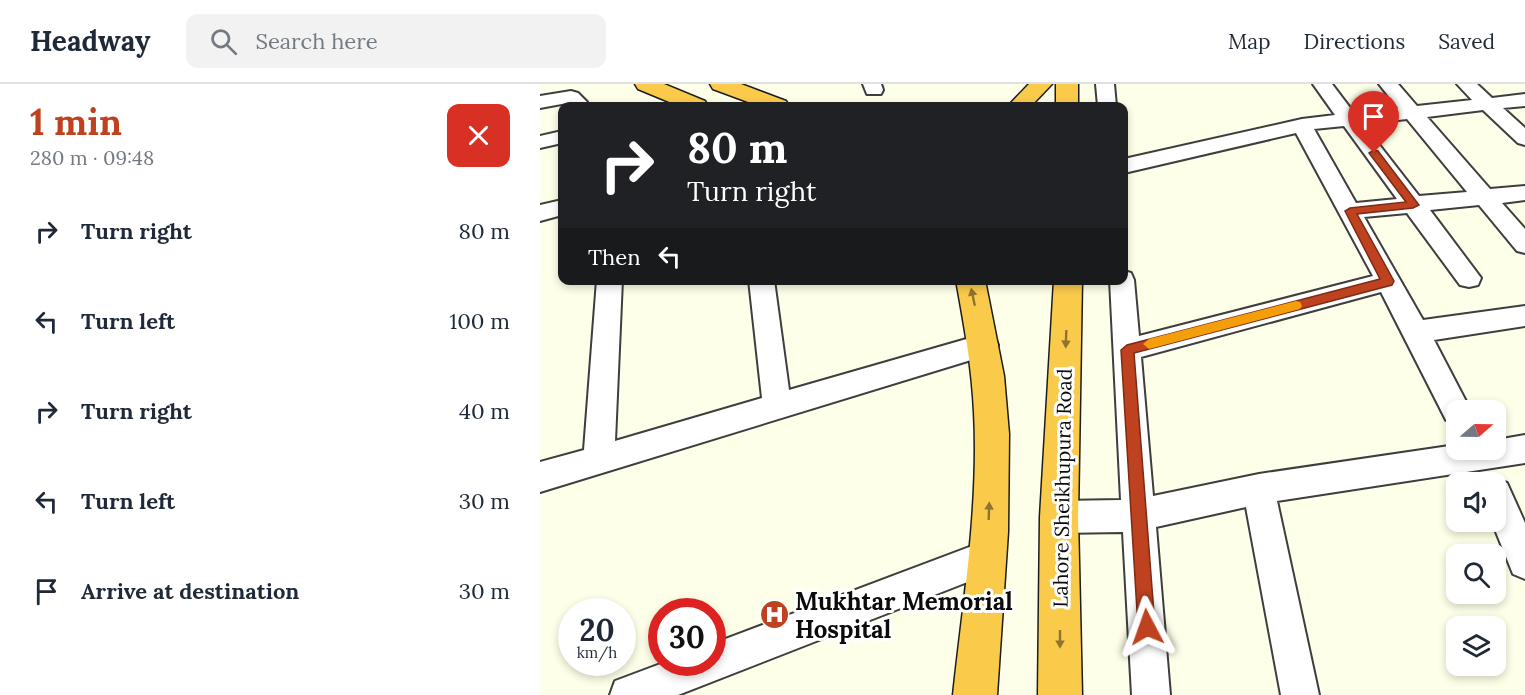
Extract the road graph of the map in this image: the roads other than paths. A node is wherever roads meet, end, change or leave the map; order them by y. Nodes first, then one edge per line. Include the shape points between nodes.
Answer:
1 (646, 84) edge
2 (721, 84) edge
3 (1041, 84) edge
4 (1067, 84) edge
5 (1105, 84) edge
6 (1322, 84) edge
7 (1388, 84) edge
8 (1466, 84) edge
9 (1525, 100) edge
10 (540, 102) edge
11 (577, 102) edge
12 (688, 102) edge
13 (768, 102) edge
14 (1023, 102) edge
15 (1036, 102) edge
16 (1067, 102) edge
17 (1107, 102) edge
18 (1486, 104) junction
19 (1411, 112) junction
20 (1348, 118) junction
21 (1302, 125) junction
22 (558, 138) edge
23 (1525, 139) edge
24 (540, 142) edge
25 (1128, 165) edge
26 (1525, 193) edge
27 (1484, 197) junction
28 (1413, 205) junction
29 (558, 209) edge
30 (1350, 211) junction
31 (540, 213) edge
32 (1525, 245) edge
33 (1469, 278) dead end
34 (1388, 281) junction
35 (610, 285) edge
36 (762, 285) edge
37 (971, 285) edge
38 (1068, 285) edge
39 (1122, 285) edge
40 (1525, 316) edge
41 (1416, 332) junction
42 (984, 345) junction
43 (1127, 350) junction
44 (1450, 400) edge
45 (777, 407) junction
46 (1525, 449) edge
47 (599, 459) junction
48 (1482, 463) edge
49 (540, 477) edge
50 (1258, 489) junction
51 (1139, 515) junction
52 (1506, 517) edge
53 (1059, 518) junction
54 (988, 557) junction
55 (1525, 562) edge
56 (726, 658) edge
57 (678, 676) edge
58 (629, 695) edge
59 (975, 695) edge
60 (1060, 695) edge
61 (1151, 695) edge
62 (1300, 695) edge

1 - 12 highway
2 - 13 highway
3 - 14 highway
3 - 15 highway
4 - 16 highway
5 - 17 street
6 - 20 street
7 - 19 street
8 - 18 street
9 - 18 street
10 - 11 street via 571,97
18 - 19 street
18 - 23 street
19 - 20 street
19 - 27 street
20 - 21 street
20 - 28 street
21 - 25 street
21 - 30 street
22 - 24 street
26 - 27 street
27 - 28 street
27 - 32 street
28 - 30 street
28 - 33 street
29 - 31 street
30 - 34 street
34 - 41 street
34 - 43 street
35 - 47 street
36 - 45 street
42 -> 37 highway
38 -> 53 highway, Lahore Sheikhupura Road
39 - 43 street
40 - 41 street
41 - 44 street
42 - 45 street
54 -> 42 highway via 992,434
43 - 51 street
45 - 47 street
46 - 48 street
47 - 49 street
48 - 50 street
50 - 51 street
50 - 62 street
51 - 53 street
51 - 61 street
52 - 55 street
53 -> 60 highway, Lahore Sheikhupura Road
54 - 56 street
54 - 59 highway
57 - 58 street

